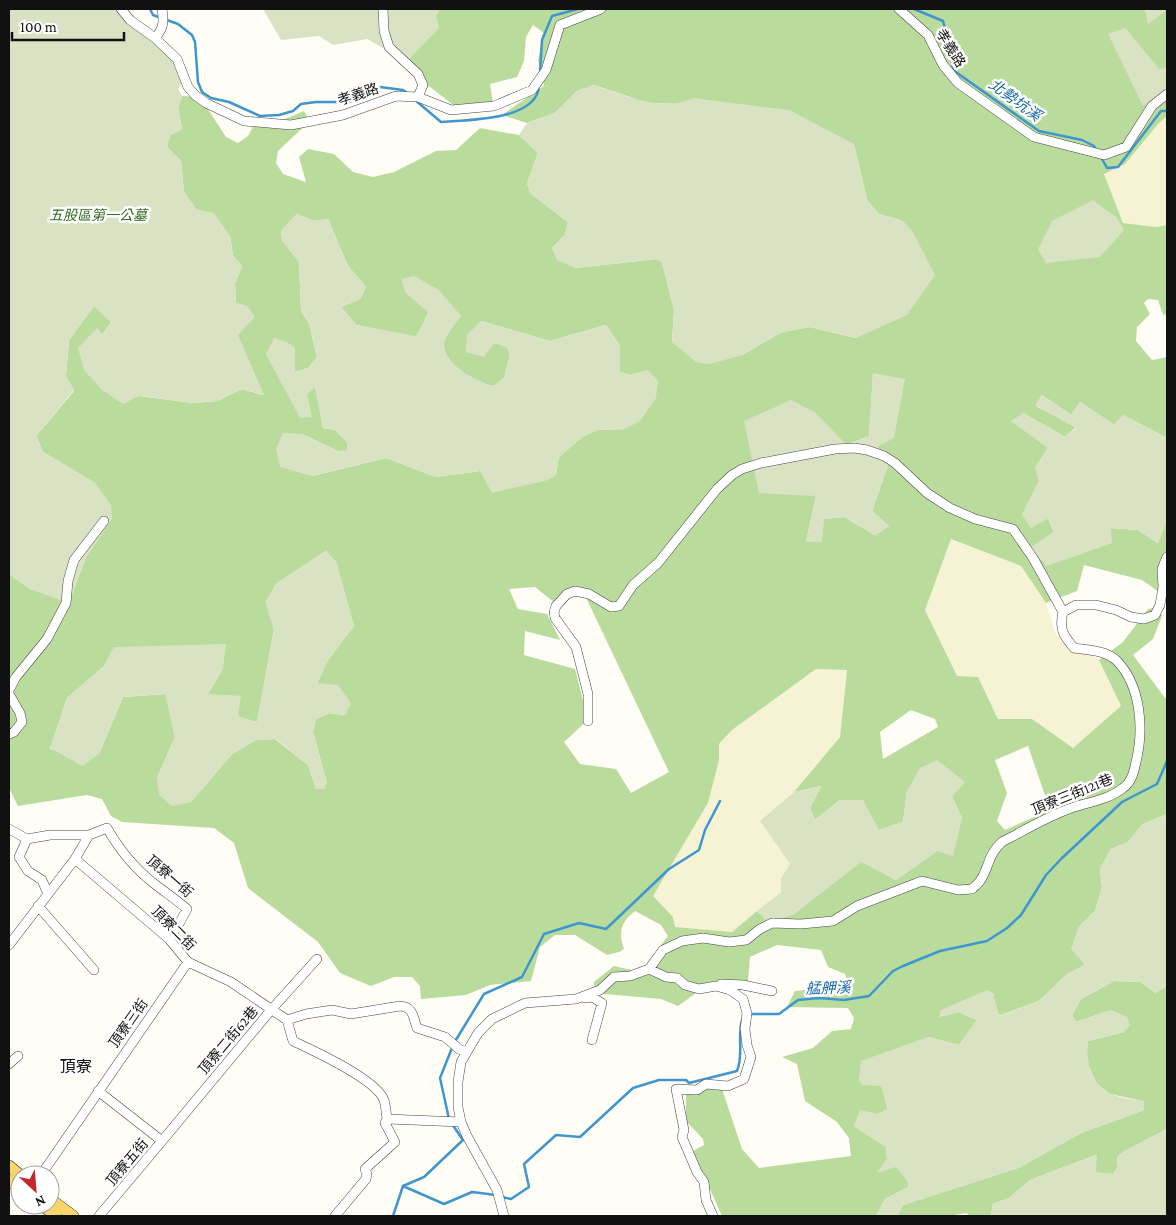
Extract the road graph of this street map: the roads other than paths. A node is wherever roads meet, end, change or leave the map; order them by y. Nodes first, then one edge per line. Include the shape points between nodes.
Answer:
1 (121, 9) edge
2 (162, 9) edge
3 (383, 9) edge
4 (601, 9) edge
5 (899, 9) edge
6 (155, 38) junction
7 (1167, 94) edge
8 (418, 97) junction
9 (104, 521) dead end
10 (1167, 557) edge
11 (1063, 612) junction
12 (9, 690) edge
13 (9, 694) edge
14 (588, 721) dead end
15 (9, 734) edge
16 (9, 829) edge
17 (89, 835) junction
18 (27, 838) junction
19 (75, 859) junction
20 (48, 894) junction
21 (38, 906) junction
22 (169, 939) junction
23 (9, 945) edge
24 (317, 958) dead end
25 (188, 962) junction
26 (649, 969) junction
27 (94, 970) dead end
28 (716, 986) junction
29 (772, 991) dead end
30 (576, 1000) junction
31 (271, 1010) junction
32 (287, 1020) junction
33 (592, 1040) dead end
34 (463, 1050) junction
35 (18, 1056) dead end
36 (9, 1064) edge
37 (98, 1091) junction
38 (386, 1119) junction
39 (461, 1122) junction
40 (162, 1141) junction
41 (47, 1165) edge
42 (60, 1206) edge
43 (73, 1216) edge
44 (99, 1216) edge
45 (335, 1216) edge
46 (504, 1216) edge
47 (713, 1216) edge

1 - 6 street, 孝義路 via 130,20
2 - 6 street via 164,22
3 - 8 street via 389,47 418,74 423,85
4 - 8 street, 孝義路 via 560,26 546,70 532,90 494,106 451,110
5 - 7 street, 孝義路 via 928,35 943,65 958,83 1034,137 1104,155 1126,147 1152,106
6 - 8 street, 孝義路 via 177,59 185,82 195,96 244,121 292,125 343,115 396,96
9 - 12 street via 74,560 66,602 47,639
10 - 11 street via 1162,569 1164,587 1155,615 1144,619 1131,617 1096,605 1076,605
11 - 14 street via 1013,529 975,519 950,508 884,456 854,448 835,449 761,463 742,469 717,489 658,563 633,585 619,606 610,607 589,594 575,591 567,594 556,606 555,618 576,647 588,694
11 - 26 street, 頂寮三街121巷 via 1060,624 1074,648 1093,650 1116,660 1126,673 1135,695 1140,718 1140,746 1133,776 1124,788 1101,800 1045,818 1002,843 990,856 980,881 972,889 958,890 922,881 857,906 833,920 772,923 746,940 729,942 704,938 682,941 663,950
13 - 15 street via 22,722
16 - 18 street
17 - 18 street, 頂寮一街
17 - 19 street
17 - 22 street, 頂寮一街 via 107,828 140,871 187,909
18 - 20 street via 19,857 28,871 42,880
19 - 20 street
19 - 22 street, 頂寮二街
20 - 21 street
21 - 23 street
21 - 27 street
22 - 25 street, 頂寮二街
24 - 31 street, 頂寮二街62巷
25 - 31 street, 頂寮二街 via 231,982
25 - 37 street, 頂寮三街
26 - 28 street via 677,978 685,986 699,990
26 - 30 street via 630,976 614,977 600,990
28 - 29 street via 736,985
28 - 47 street via 730,990 742,999 751,1057 744,1079 728,1086 706,1084 697,1090 676,1089 684,1130 682,1137 704,1182 706,1200
30 - 33 street via 592,998 602,1003
30 - 34 street via 525,1003 492,1019
31 - 32 street, 頂寮二街
31 - 40 street, 頂寮二街62巷
32 - 34 street via 332,1010 351,1014 407,1007 412,1010 417,1028 445,1037
32 - 38 street via 294,1041 346,1067 383,1098
34 - 39 street via 458,1082
35 - 36 street
37 - 40 street, 頂寮五街
37 - 41 street, 頂寮三街
38 - 39 street
38 - 45 street via 395,1142 365,1168 366,1179
39 - 46 street via 497,1190
40 - 44 street, 頂寮五街
42 - 43 main road

